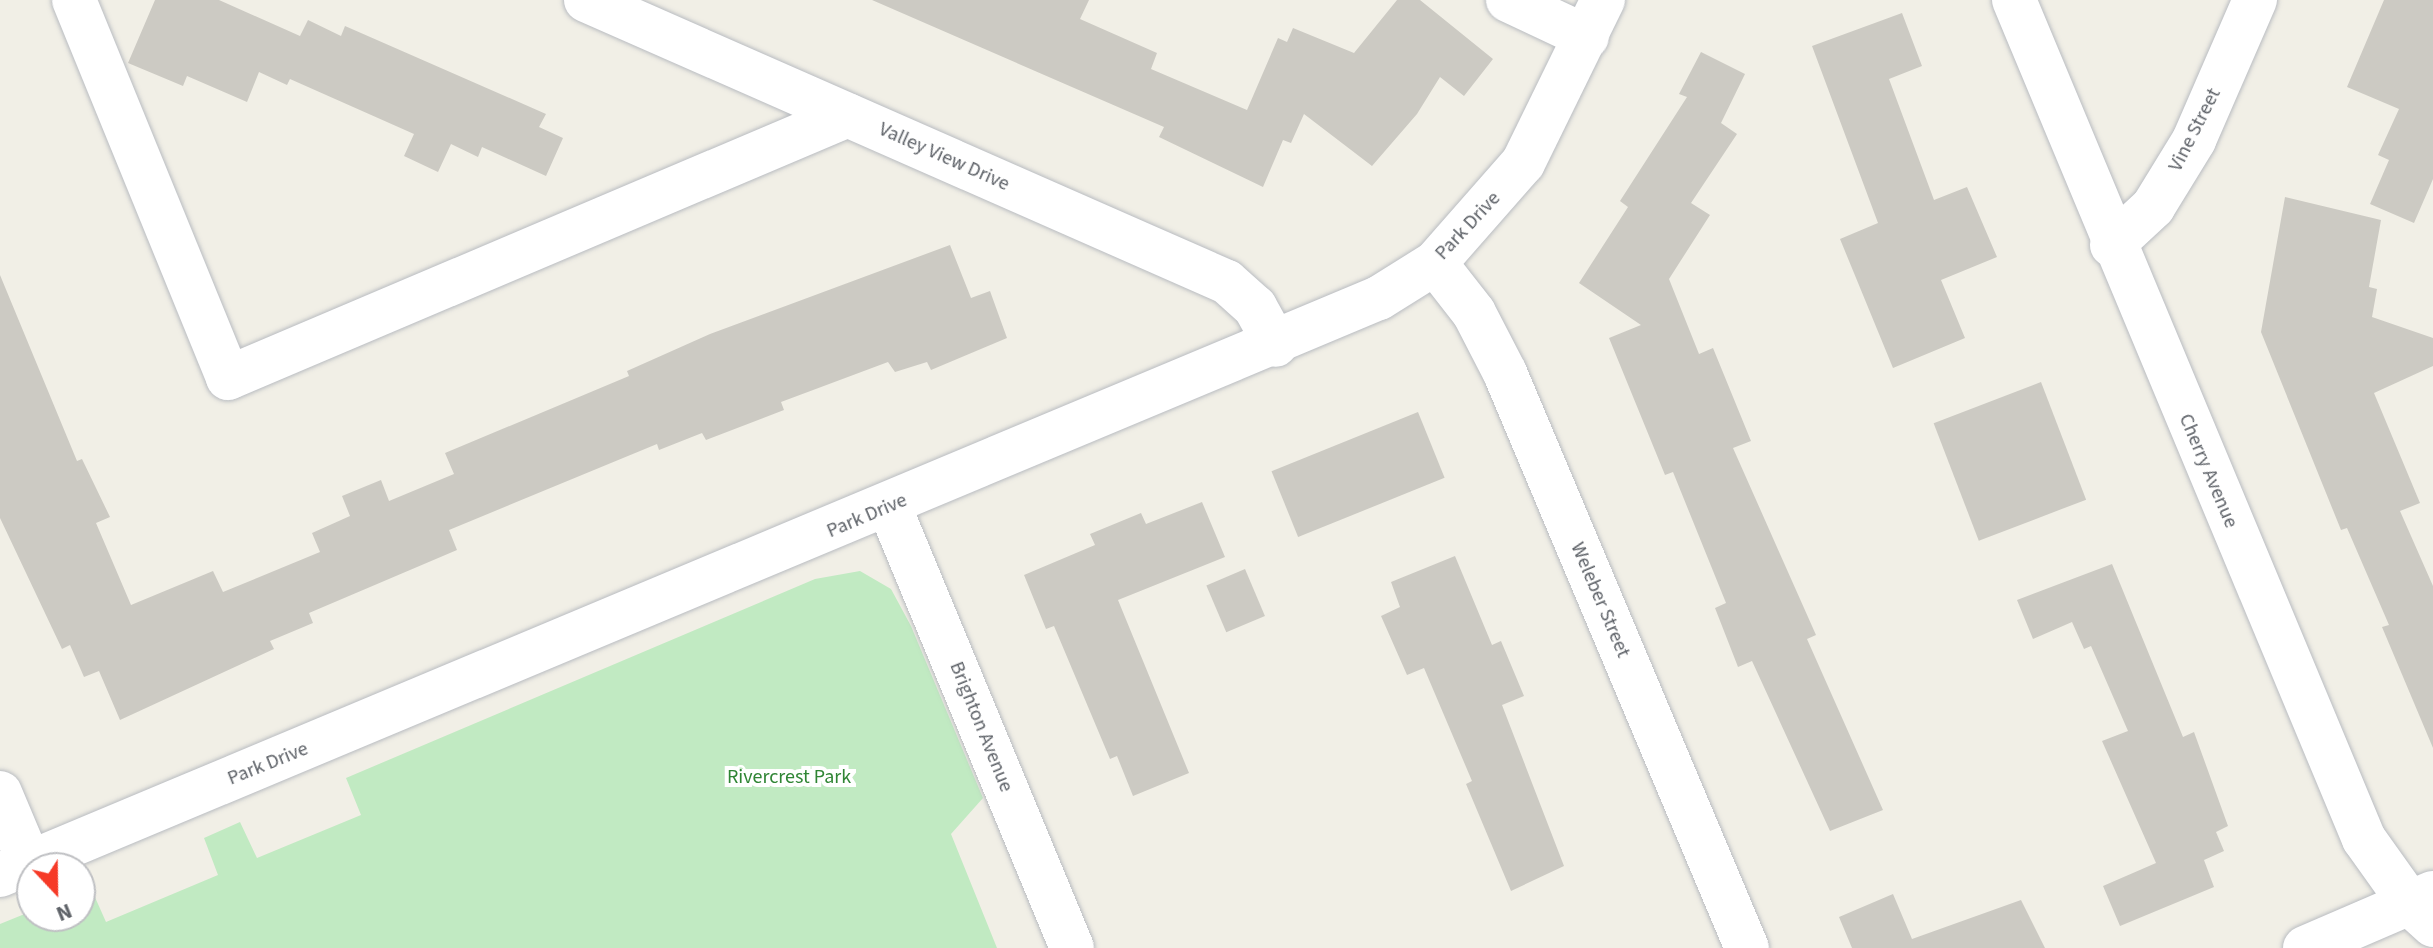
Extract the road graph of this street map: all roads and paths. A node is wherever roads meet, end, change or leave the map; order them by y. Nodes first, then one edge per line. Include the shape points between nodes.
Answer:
1 (74, 0) edge
2 (586, 0) edge
3 (1508, 0) edge
4 (2014, 0) edge
5 (2255, 0) edge
6 (1595, 18) edge
7 (848, 115) junction
8 (2112, 245) junction
9 (1435, 263) junction
10 (1276, 345) junction
11 (889, 506) junction
12 (0, 793) edge
13 (14, 869) edge
14 (2426, 908) edge
15 (1072, 948) edge
16 (1747, 948) edge
17 (2305, 948) edge

1 - 7 street via 228,378
2 - 7 street, Valley View Drive
3 - 6 street
4 - 8 street, Cherry Avenue
5 - 8 street, Vine Street via 2194,140 2153,207
6 - 9 street, Park Drive via 1523,163
7 - 10 street, Valley View Drive via 1227,282 1255,307
8 - 14 street, Cherry Avenue via 2364,839
9 - 10 street, Park Drive via 1379,298
9 - 16 street, Weleber Street via 1474,313 1505,373
10 - 11 street, Park Drive
11 - 13 street, Park Drive
11 - 15 street, Brighton Avenue
12 - 13 street
14 - 17 street

